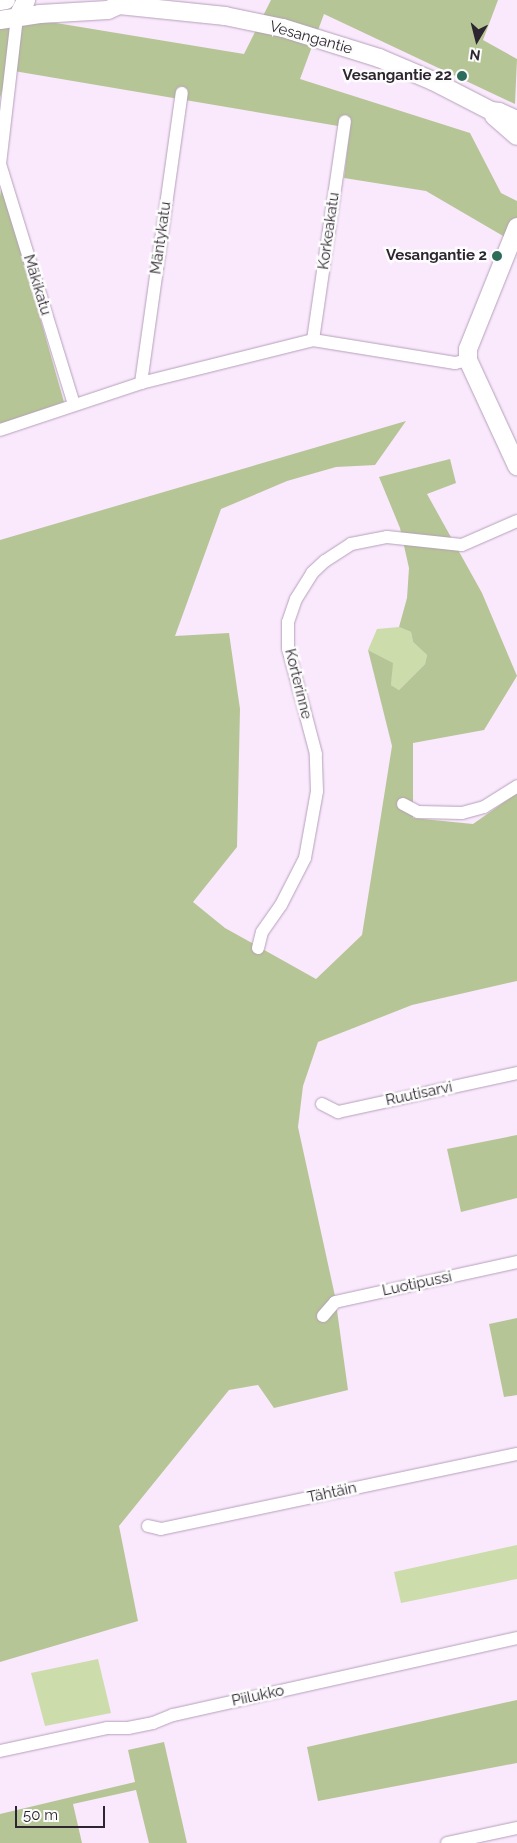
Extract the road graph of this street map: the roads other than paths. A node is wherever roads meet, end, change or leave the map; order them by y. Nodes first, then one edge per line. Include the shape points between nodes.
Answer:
1 (6, 0) edge
2 (14, 0) edge
3 (26, 0) edge
4 (0, 1) edge
5 (115, 3) edge
6 (8, 19) edge
7 (182, 93) dead end
8 (491, 111) junction
9 (517, 120) edge
10 (345, 121) dead end
11 (517, 136) edge
12 (0, 164) edge
13 (517, 227) edge
14 (313, 340) junction
15 (468, 360) junction
16 (141, 383) junction
17 (74, 405) junction
18 (0, 430) edge
19 (517, 466) edge
20 (517, 521) edge
21 (517, 786) edge
22 (403, 804) dead end
23 (258, 948) dead end
24 (517, 1073) edge
25 (322, 1104) dead end
26 (517, 1262) edge
27 (323, 1316) dead end
28 (517, 1454) edge
29 (148, 1526) dead end
30 (517, 1638) edge
31 (0, 1751) edge
32 (517, 1828) edge
33 (447, 1843) edge

1 - 4 main road
2 - 6 main road
3 - 6 main road
5 - 6 main road, Vesangantie via 108,10
5 - 8 main road, Vesangantie via 225,16 283,28 379,58
6 - 12 street
7 - 16 street, Mäntykatu
8 - 9 main road, Vesangantie
8 - 11 main road, Vesangantie
10 - 14 street, Korkeakatu
12 - 17 street, Mäkikatu
13 - 15 main road via 471,337
14 - 15 street via 455,363
14 - 16 street
15 - 19 main road
16 - 17 street
17 - 18 street
20 - 23 street, Korterinne via 462,545 387,537 351,544 312,573 296,599 288,622 288,648 316,754 318,791 305,858 281,905 262,932
21 - 22 street via 490,804 462,813 418,812
24 - 25 street, Ruutisarvi via 338,1112
26 - 27 street, Luotipussi via 335,1302
28 - 29 street, Tähtäin via 161,1529
30 - 31 street, Piilukko via 173,1715 153,1723 107,1728
32 - 33 street

